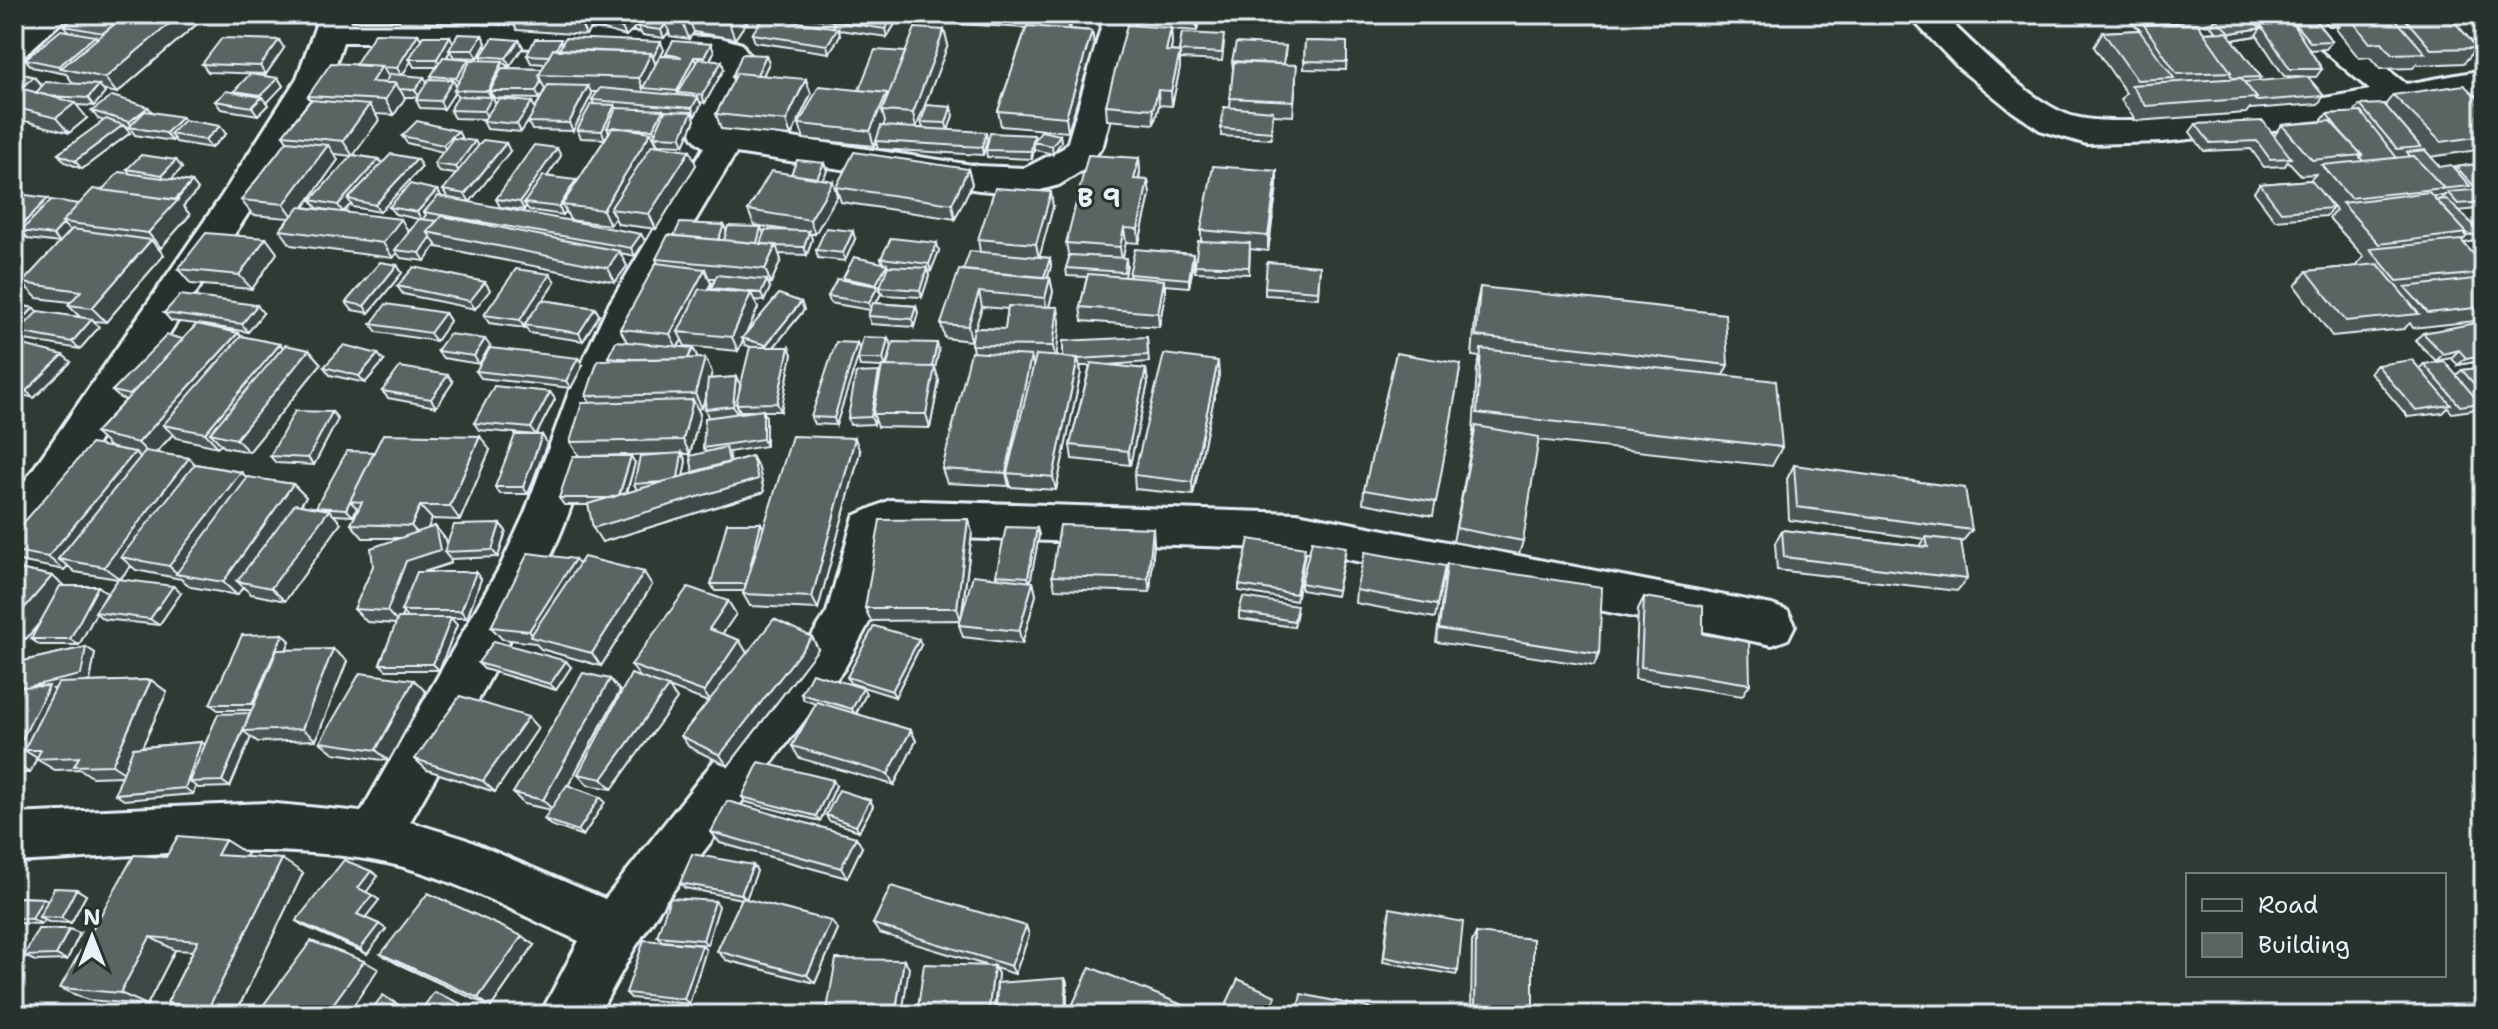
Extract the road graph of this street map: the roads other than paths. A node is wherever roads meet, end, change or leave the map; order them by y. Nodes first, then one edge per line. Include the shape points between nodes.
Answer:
1 (54, 14) edge
2 (1121, 14) edge
3 (1923, 14) edge
4 (2297, 14) edge
5 (334, 23) edge
6 (14, 47) edge
7 (2481, 68) edge
8 (2399, 96) junction
9 (725, 142) junction
10 (14, 533) edge
11 (1772, 625) dead end
12 (374, 837) junction
13 (14, 838) edge
14 (615, 930) junction
15 (568, 1015) edge

1 - 6 street
2 - 9 street via 1085,145 1046,176 1025,181 979,178
3 - 8 street via 2024,103 2072,130 2162,130 2291,116
4 - 8 street
5 - 9 street via 721,49 736,61 706,128
5 - 10 street via 314,78 250,180
7 - 8 street
9 - 12 street via 632,297 583,405 550,504 515,582
11 - 14 street via 1297,531 890,518 870,529 849,617 827,654
12 - 13 street via 203,827
12 - 14 street via 462,863
14 - 15 street

